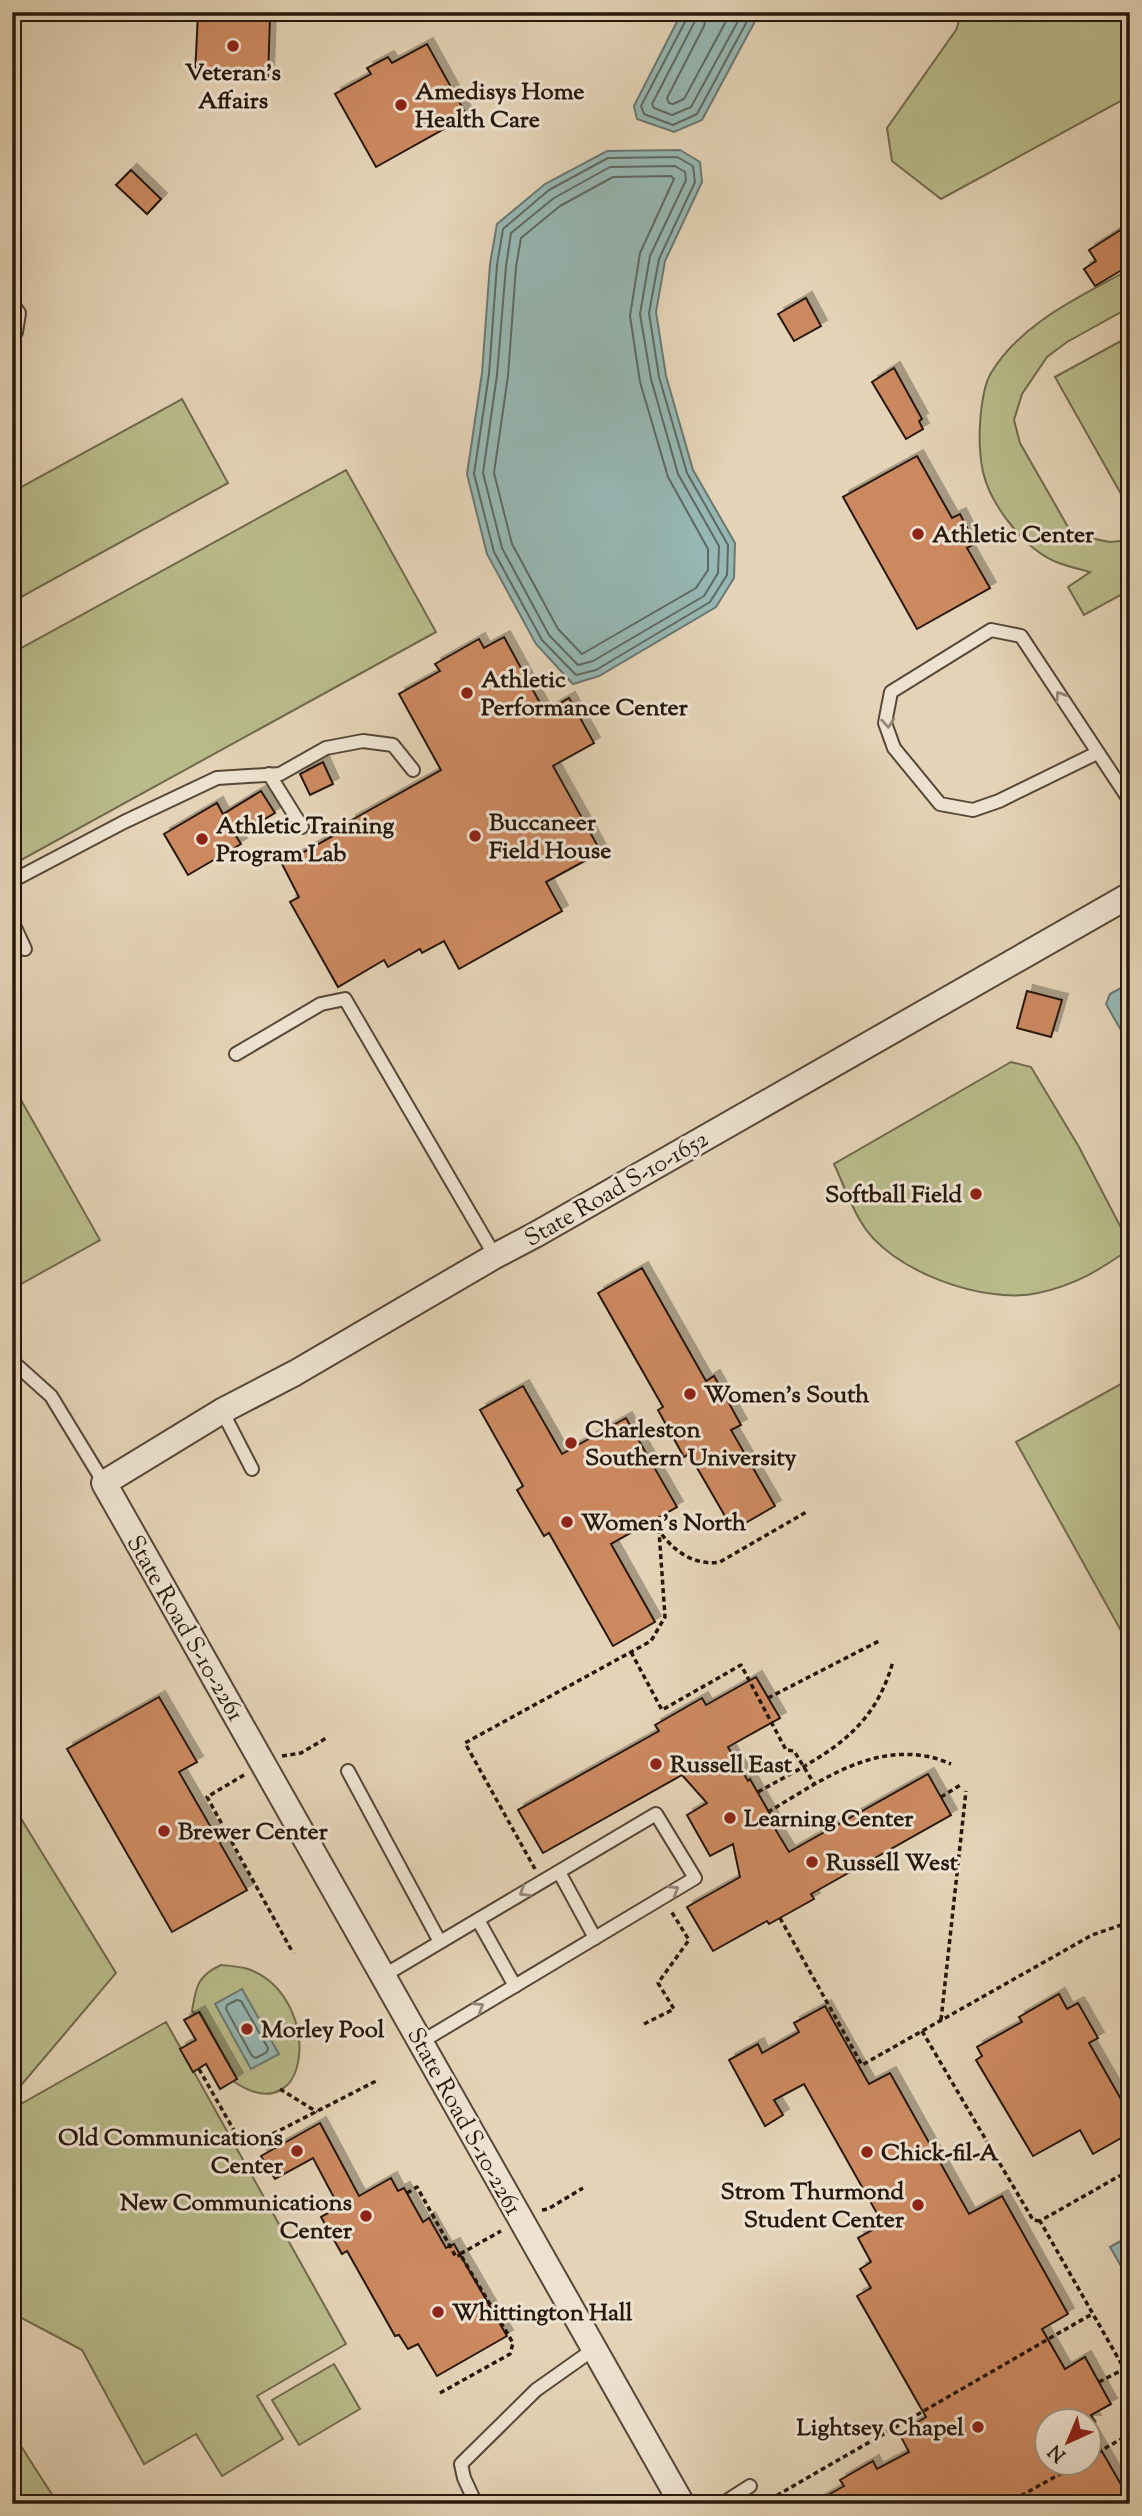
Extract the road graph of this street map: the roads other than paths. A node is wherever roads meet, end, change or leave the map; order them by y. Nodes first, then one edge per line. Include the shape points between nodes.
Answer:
1 (12, 304) edge
2 (12, 338) edge
3 (1097, 753) junction
4 (413, 770) dead end
5 (269, 774) junction
6 (1130, 801) edge
7 (302, 827) dead end
8 (12, 881) edge
9 (1130, 895) edge
10 (12, 921) edge
11 (24, 948) dead end
12 (236, 1054) dead end
13 (495, 1256) junction
14 (12, 1361) edge
15 (222, 1411) junction
16 (252, 1469) dead end
17 (104, 1483) junction
18 (348, 1771) dead end
19 (559, 1872) junction
20 (478, 1920) junction
21 (596, 1938) junction
22 (440, 1942) junction
23 (383, 1976) junction
24 (515, 1986) junction
25 (421, 2042) junction
26 (594, 2349) junction
27 (750, 2486) dead end
28 (476, 2504) edge
29 (682, 2504) edge
30 (722, 2504) edge

1 - 2 lane via 19,313
3 -> 3 lane via 1021,636 991,629 891,692 885,723 894,748 940,804 973,810
3 - 6 lane
4 - 5 lane via 393,745 363,741 326,748 280,774
5 - 7 lane
5 - 8 lane via 217,778
9 - 13 street, State Road S-10-1652
10 - 11 lane
12 - 13 lane via 321,1004 345,999
13 - 15 street, State Road S-10-1652
14 - 17 lane via 51,1396
15 - 16 lane
15 - 17 street, State Road S-10-1652
17 - 23 street, State Road S-10-2261
18 - 22 lane
19 -> 20 lane
19 - 21 lane
21 -> 19 lane via 695,1878 656,1814
20 - 22 lane
20 - 24 lane
21 - 24 lane
22 - 23 lane
23 - 25 street, State Road S-10-2261
25 -> 24 lane
25 - 26 street, State Road S-10-2261
26 - 28 lane via 536,2390 461,2464
26 - 29 street, State Road S-10-2261
27 - 30 lane

